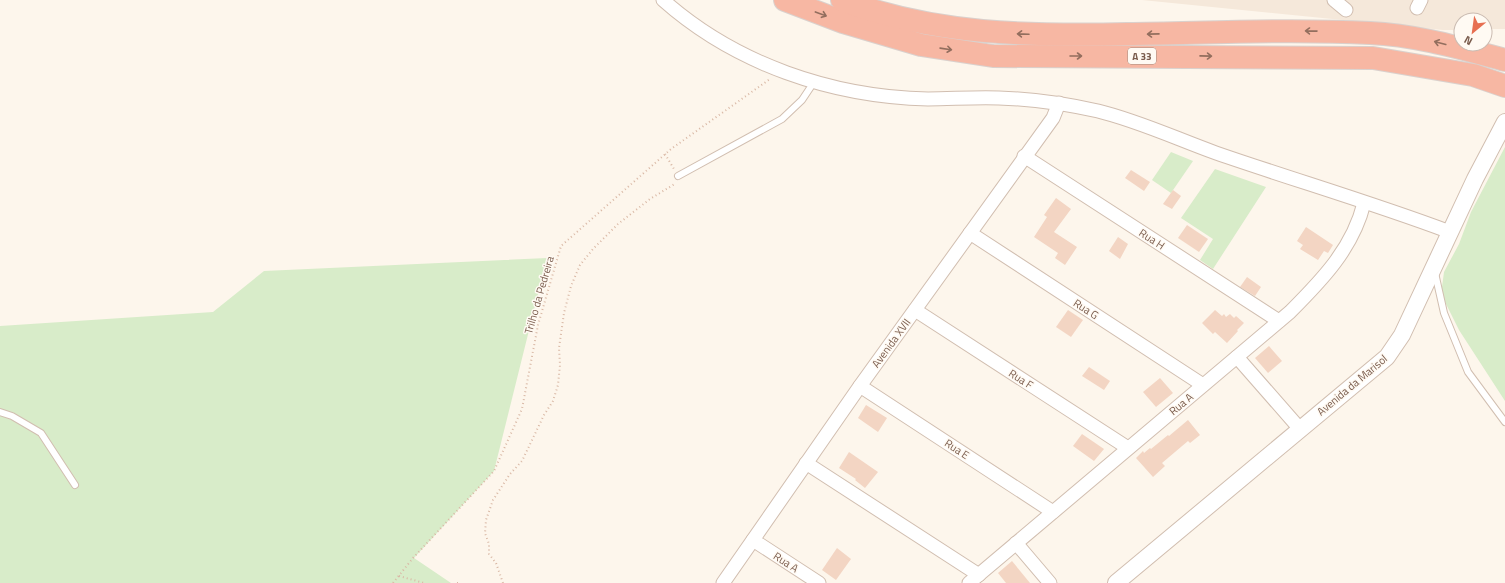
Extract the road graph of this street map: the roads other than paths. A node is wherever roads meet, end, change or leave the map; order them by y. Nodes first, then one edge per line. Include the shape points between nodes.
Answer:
1 (663, 0) edge
2 (785, 0) edge
3 (842, 0) edge
4 (1334, 0) edge
5 (1346, 10) dead end
6 (1505, 60) edge
7 (814, 82) junction
8 (1505, 86) edge
9 (1059, 103) junction
10 (1505, 122) edge
11 (1024, 156) junction
12 (678, 176) road end
13 (1364, 203) junction
14 (1450, 232) junction
15 (970, 233) junction
16 (1434, 267) junction
17 (915, 310) junction
18 (1279, 322) junction
19 (1237, 356) junction
20 (1203, 385) junction
21 (860, 386) junction
22 (0, 412) edge
23 (1505, 422) edge
24 (1300, 429) junction
25 (1128, 448) junction
26 (806, 463) junction
27 (75, 485) dead end
28 (1053, 512) junction
29 (752, 540) junction
30 (1016, 544) junction
31 (974, 579) edge
32 (722, 583) edge
33 (819, 583) edge
34 (1050, 583) edge
35 (1116, 583) edge

1 - 7 street via 691,22 754,60
2 -> 8 highway, A 33 via 843,22 921,45 993,56 1373,58 1473,75
6 -> 3 highway, A 33 via 1434,41 1372,33 995,33 927,24 859,7
4 - 5 street
7 - 9 street via 887,96 928,99 1001,98
7 - 12 lane via 802,100 782,118
9 - 11 street, Avenida XVII via 1053,118
9 - 13 street via 1131,120 1213,152
10 - 14 street, Avenida da Marisol
11 - 15 street, Avenida XVII
11 - 18 street, Rua H
13 - 14 street
13 - 18 street, Rua A via 1360,218 1338,258 1321,281
14 - 16 street, Avenida da Marisol
15 - 17 street, Avenida XVII
15 - 20 street, Rua G
16 - 23 lane via 1444,313 1468,372
16 - 24 street, Avenida da Marisol via 1402,335 1387,357
17 - 21 street, Avenida XVII
17 - 25 street, Rua F
18 - 19 street, Rua A
19 - 20 street, Rua A
19 - 24 street
20 - 25 street, Rua A
21 - 26 street, Avenida XVII
21 - 28 street, Rua E
22 - 27 lane via 41,433
24 - 35 street, Avenida da Marisol
25 - 28 street, Rua A
26 - 29 street, Avenida XVII
26 - 31 street
28 - 30 street, Rua A
29 - 32 street, Avenida XVII
29 - 33 street, Rua A
30 - 31 street, Rua A
30 - 34 street

